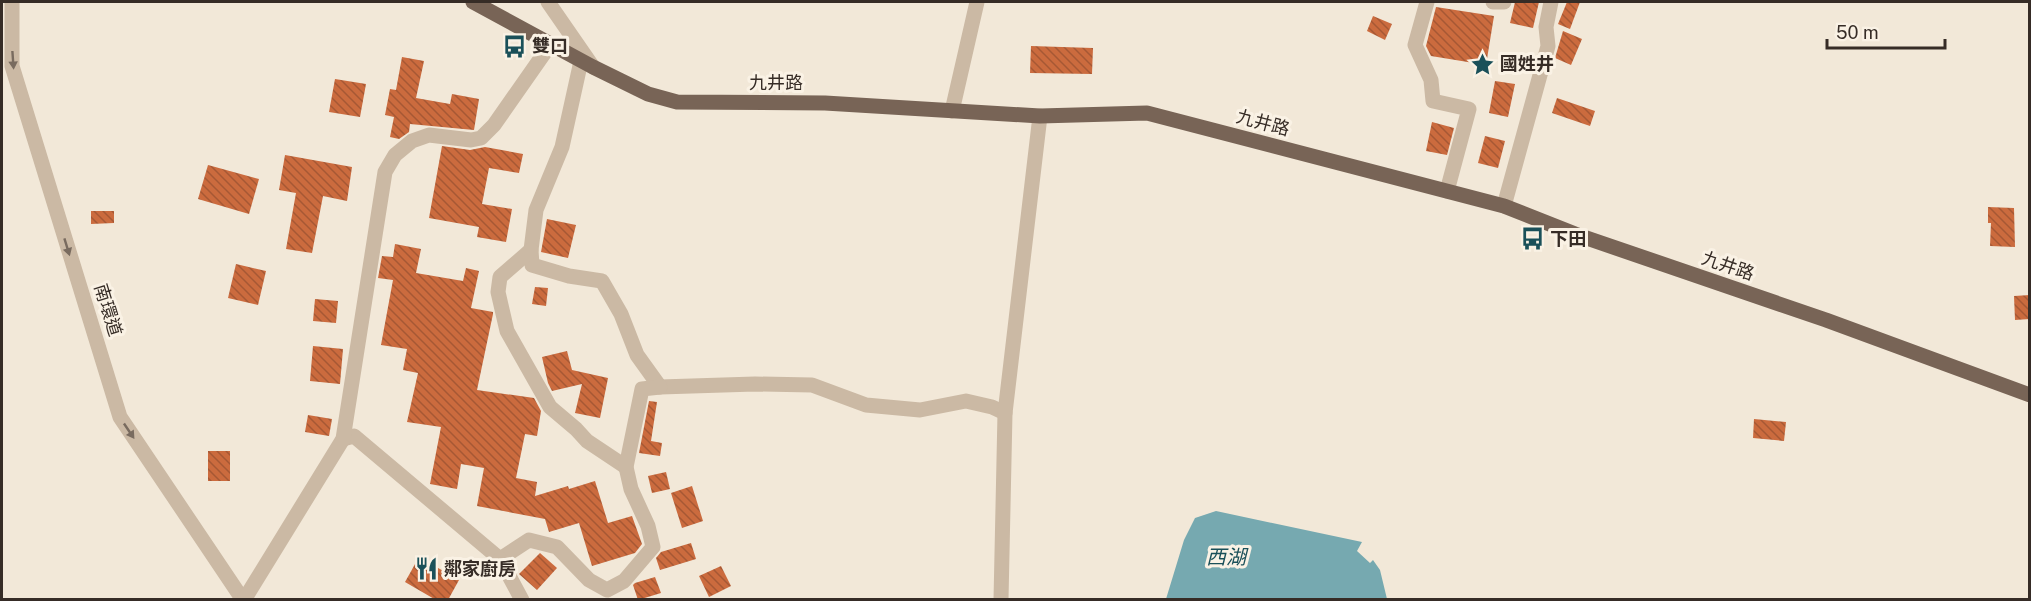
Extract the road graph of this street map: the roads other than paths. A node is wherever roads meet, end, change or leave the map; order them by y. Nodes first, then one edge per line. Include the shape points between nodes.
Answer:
1 (12, 2) edge
2 (473, 2) edge
3 (548, 2) edge
4 (977, 2) edge
5 (1427, 2) edge
6 (1493, 2) edge
7 (1504, 2) edge
8 (1551, 2) edge
9 (550, 45) junction
10 (587, 64) junction
11 (952, 111) junction
12 (1040, 116) junction
13 (1447, 191) junction
14 (1503, 206) junction
15 (531, 250) junction
16 (660, 387) junction
17 (2030, 395) edge
18 (1005, 413) junction
19 (342, 439) junction
20 (626, 467) junction
21 (500, 559) junction
22 (601, 595) edge
23 (243, 600) edge
24 (522, 600) edge
25 (1001, 600) edge

1 -> 23 street, 南環道 via 12,66 120,417
2 - 9 main road, 九井路
3 - 10 street
4 - 11 street
5 - 13 street via 1415,45 1431,80 1433,101 1469,109
6 - 7 street
8 - 14 street via 1546,27 1548,46
9 - 10 main road, 九井路
9 - 19 street via 481,138 429,135 412,141 395,154 385,172
10 - 11 main road, 九井路 via 648,94 677,102 825,103
10 - 15 street via 562,147 536,210
11 - 12 main road, 九井路
12 - 13 main road, 九井路 via 1147,113
12 - 18 street
13 - 14 main road, 九井路
14 - 17 main road, 九井路
15 - 16 street via 532,265 603,281 637,355
15 - 20 street via 500,277 498,292 507,331 550,407 587,441
16 - 18 street via 812,385 866,405 920,410 966,400
16 - 20 street via 642,389
18 - 25 street
19 - 21 street via 354,436
19 - 23 street
20 - 22 street via 653,547 624,581
21 - 22 street via 529,540 557,547
21 - 24 street

